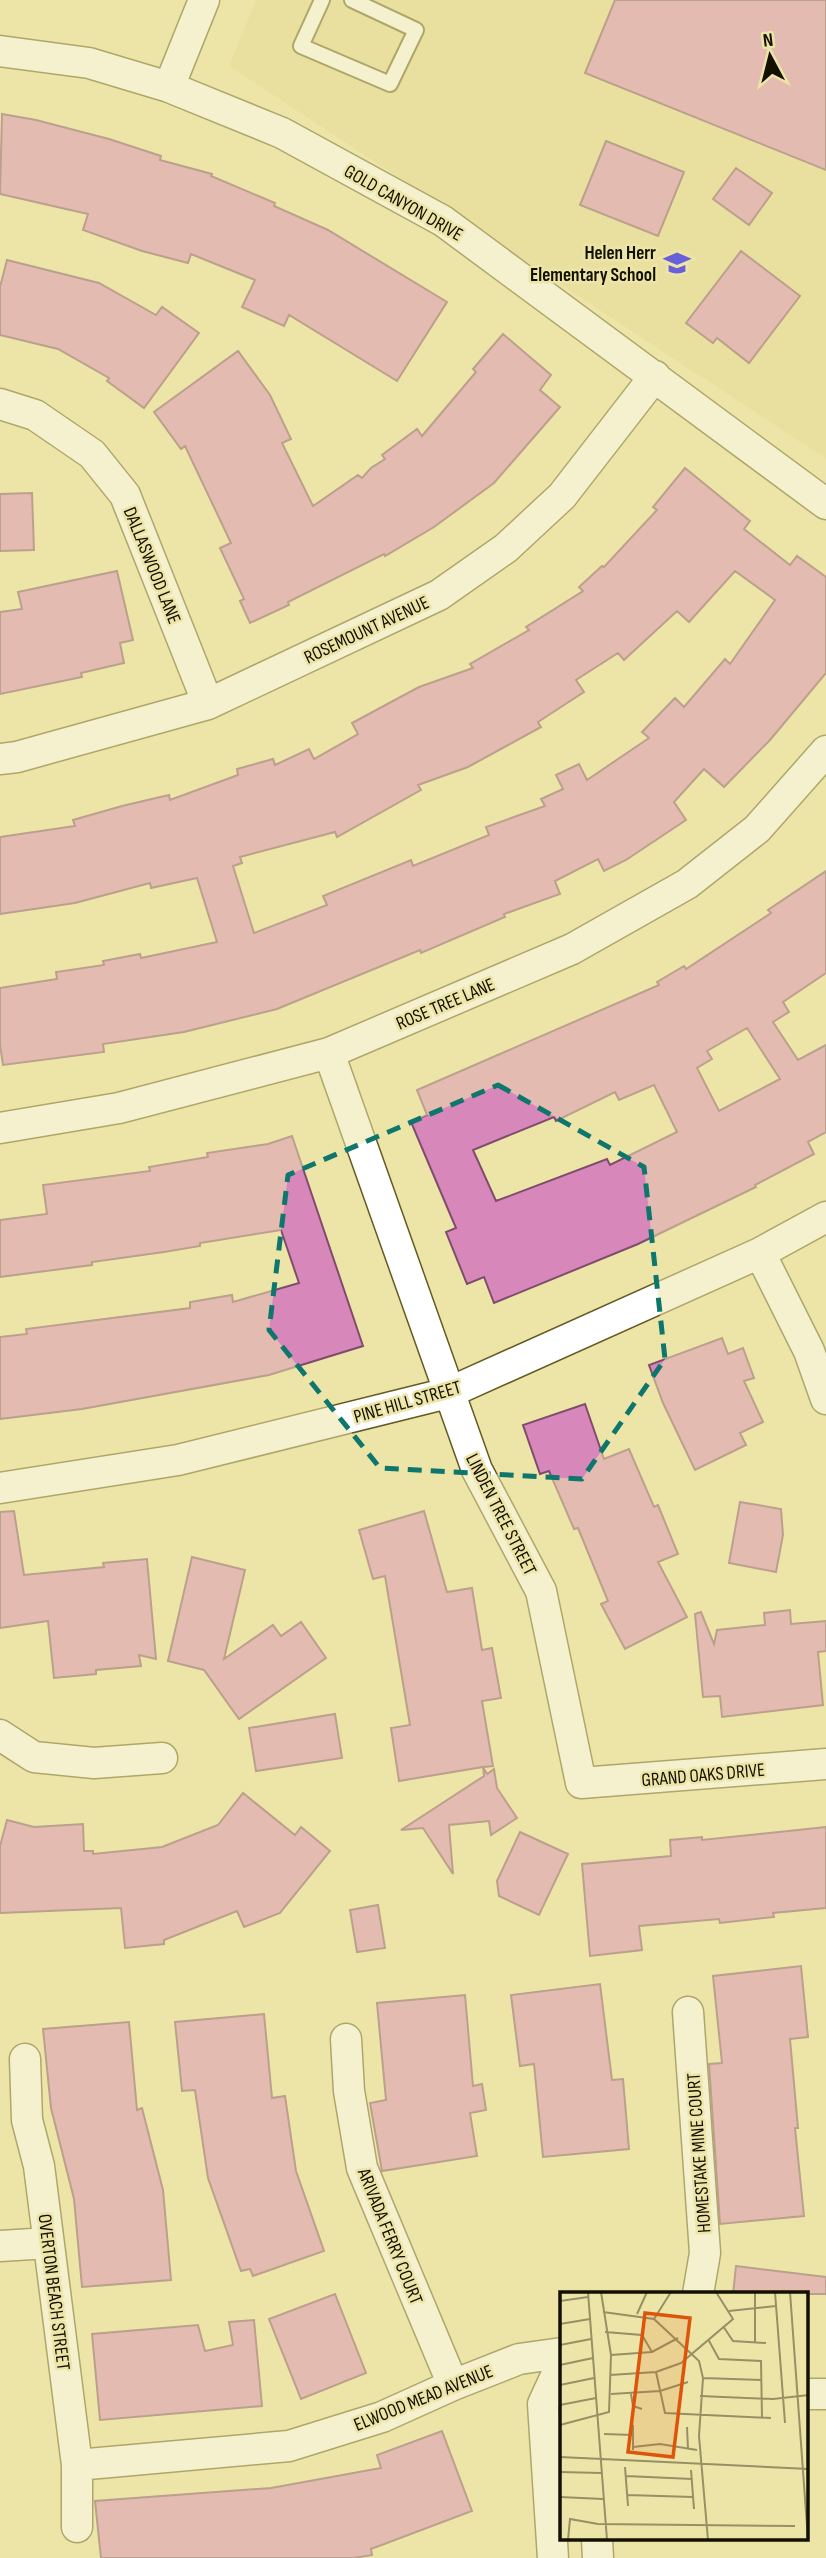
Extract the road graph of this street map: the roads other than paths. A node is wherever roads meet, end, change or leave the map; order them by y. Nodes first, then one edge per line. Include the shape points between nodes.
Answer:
1 (204, 0) edge
2 (322, 0) edge
3 (352, 0) edge
4 (0, 51) edge
5 (169, 87) junction
6 (655, 376) junction
7 (0, 404) edge
8 (826, 504) edge
9 (208, 704) junction
10 (826, 751) edge
11 (0, 759) edge
12 (329, 1053) junction
13 (0, 1128) edge
14 (826, 1217) edge
15 (760, 1253) junction
16 (448, 1393) junction
17 (826, 1399) edge
18 (0, 1488) edge
19 (0, 1735) edge
20 (162, 1758) dead end
21 (826, 1764) edge
22 (581, 1783) joint
23 (688, 2012) dead end
24 (346, 2039) dead end
25 (25, 2059) dead end
26 (48, 2243) junction
27 (0, 2246) edge
28 (698, 2292) edge
29 (560, 2353) edge
30 (560, 2367) edge
31 (453, 2385) junction
32 (808, 2393) edge
33 (826, 2395) edge
34 (553, 2434) edge
35 (77, 2465) junction
36 (77, 2527) dead end
37 (597, 2540) edge
38 (553, 2558) edge
39 (598, 2558) edge

1 - 5 street
2 - 3 lane via 301,46 390,84 416,30
4 - 5 street, GOLD CANYON DRIVE via 89,63
5 - 6 street, GOLD CANYON DRIVE via 282,133 443,221
6 - 8 street, GOLD CANYON DRIVE
6 - 9 street, ROSEMOUNT AVENUE via 562,496 506,548 439,595
7 - 9 street, DALLASWOOD LANE via 35,415 92,454 125,495
9 - 11 street, ROSEMOUNT AVENUE
10 - 12 street, ROSE TREE LANE via 757,829 687,884 572,949
12 - 13 street, ROSE TREE LANE via 119,1108
12 - 16 street, LINDEN TREE STREET
14 - 15 street, PINE HILL STREET
15 - 16 street, PINE HILL STREET
15 - 17 street via 809,1351
16 - 18 street, PINE HILL STREET via 178,1460
16 - 22 street, LINDEN TREE STREET via 477,1470 541,1591
19 - 20 street via 34,1757 93,1763
21 - 22 street, GRAND OAKS DRIVE
23 - 28 street, HOMESTAKE MINE COURT via 705,2253
24 - 31 street, ARIVADA FERRY COURT via 362,2168
25 - 26 street, OVERTON BEACH STREET via 27,2120 40,2166
26 - 27 street
26 - 35 street, OVERTON BEACH STREET
29 - 31 street, ELWOOD MEAD AVENUE via 519,2359
30 - 34 street via 543,2404
31 - 35 street, ELWOOD MEAD AVENUE via 382,2417 289,2446
32 - 33 street
34 - 38 street
35 - 36 street, OVERTON BEACH STREET
37 - 39 street

